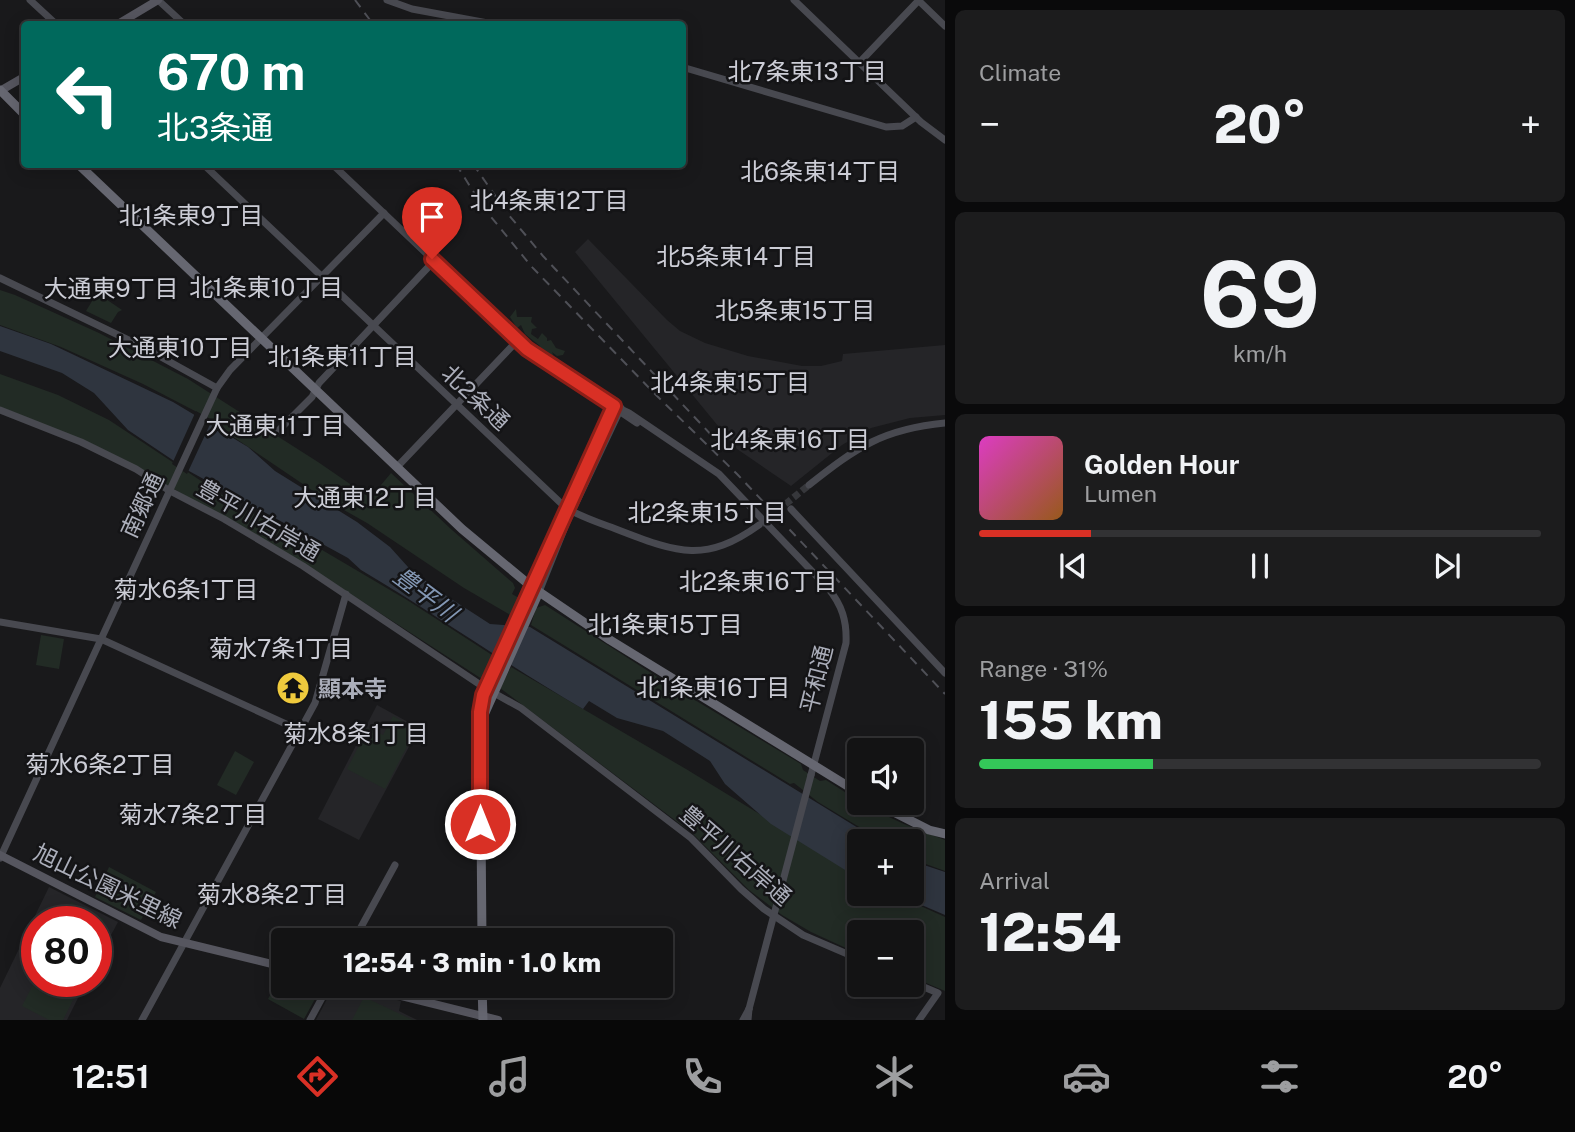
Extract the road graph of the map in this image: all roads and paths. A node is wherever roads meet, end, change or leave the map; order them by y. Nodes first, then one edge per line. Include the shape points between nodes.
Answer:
1 (30, 0) edge
2 (158, 0) edge
3 (387, 0) edge
4 (794, 0) edge
5 (918, 0) edge
6 (53, 21) edge
7 (123, 21) edge
8 (181, 21) edge
9 (477, 21) edge
10 (945, 26) edge
11 (859, 62) junction
12 (686, 68) edge
13 (21, 79) edge
14 (0, 91) edge
15 (21, 111) edge
16 (916, 117) junction
17 (945, 140) edge
18 (82, 168) edge
19 (207, 168) edge
20 (336, 168) edge
21 (384, 213) junction
22 (434, 261) junction
23 (321, 277) junction
24 (2, 278) edge
25 (373, 326) junction
26 (261, 338) junction
27 (518, 340) junction
28 (315, 390) junction
29 (215, 392) junction
30 (456, 405) junction
31 (618, 408) junction
32 (0, 410) edge
33 (945, 423) edge
34 (277, 432) dead end
35 (397, 467) junction
36 (809, 485) tunnel mouth
37 (171, 489) junction
38 (569, 509) junction
39 (791, 509) dead end
40 (759, 525) tunnel mouth
41 (535, 589) junction
42 (346, 594) junction
43 (0, 622) edge
44 (101, 639) junction
45 (945, 673) edge
46 (491, 687) junction
47 (299, 730) junction
48 (814, 764) junction
49 (847, 785) edge
50 (899, 815) edge
51 (945, 831) edge
52 (0, 856) edge
53 (395, 865) dead end
54 (361, 928) edge
55 (482, 928) edge
56 (184, 943) junction
57 (847, 955) edge
58 (271, 964) edge
59 (924, 987) edge
60 (322, 998) edge
61 (406, 998) edge
62 (482, 998) edge
63 (482, 1018) edge
64 (142, 1020) edge
65 (310, 1020) edge
66 (498, 1020) edge
67 (746, 1020) edge
68 (919, 1020) edge

1 - 6 street
2 - 7 main road
2 - 8 street
3 - 9 street
4 - 11 street
5 - 10 street
5 - 11 street
11 - 16 street
12 - 16 street via 886,127 902,126
13 - 14 main road
14 - 15 highway
16 - 17 street
18 - 26 highway
19 - 23 street, 北2条通
20 - 21 street, 平和通
21 - 22 street, 平和通
21 - 23 street, 南郷通
22 - 25 street
22 - 27 street, 平和通
23 - 25 street, 北2条通
23 - 26 street, 南郷通
24 - 29 street via 143,347
25 - 28 street
25 - 30 street, 北2条通
26 - 28 highway
26 - 29 street, 南郷通
27 - 30 street
27 - 31 street, 平和通
28 - 34 street
28 - 35 highway
29 - 37 street, 南郷通
30 - 35 street
30 - 38 street, 北2条通
31 - 38 street
31 - 48 street, 平和通 via 731,485 829,588 841,607 846,643
32 - 37 street, 豊平川右岸通 via 81,442
33 - 36 street via 908,427 872,441
35 - 41 highway
37 - 42 street, 豊平川右岸通
37 - 44 street, 南郷通
38 - 40 street via 677,550 722,547
38 - 41 street
39 - 45 street
41 - 46 highway
41 - 48 highway
42 - 46 street, 豊平川右岸通
42 - 47 street via 317,694
43 - 44 street
44 - 47 street
44 - 52 street, 南郷通
46 - 55 highway via 483,695 480,723
46 - 57 street, 豊平川右岸通 via 691,838 764,909 803,935
47 - 56 street
48 - 49 highway
48 - 67 street, 平和通, bridge
50 - 51 highway via 929,830
52 - 56 main road, 旭山公園米里線 via 150,932
53 - 54 street
56 - 58 main road, 旭山公園米里線
56 - 64 street
59 - 68 street via 939,993
60 - 65 street
61 - 63 main road
62 - 63 highway
63 - 66 main road

